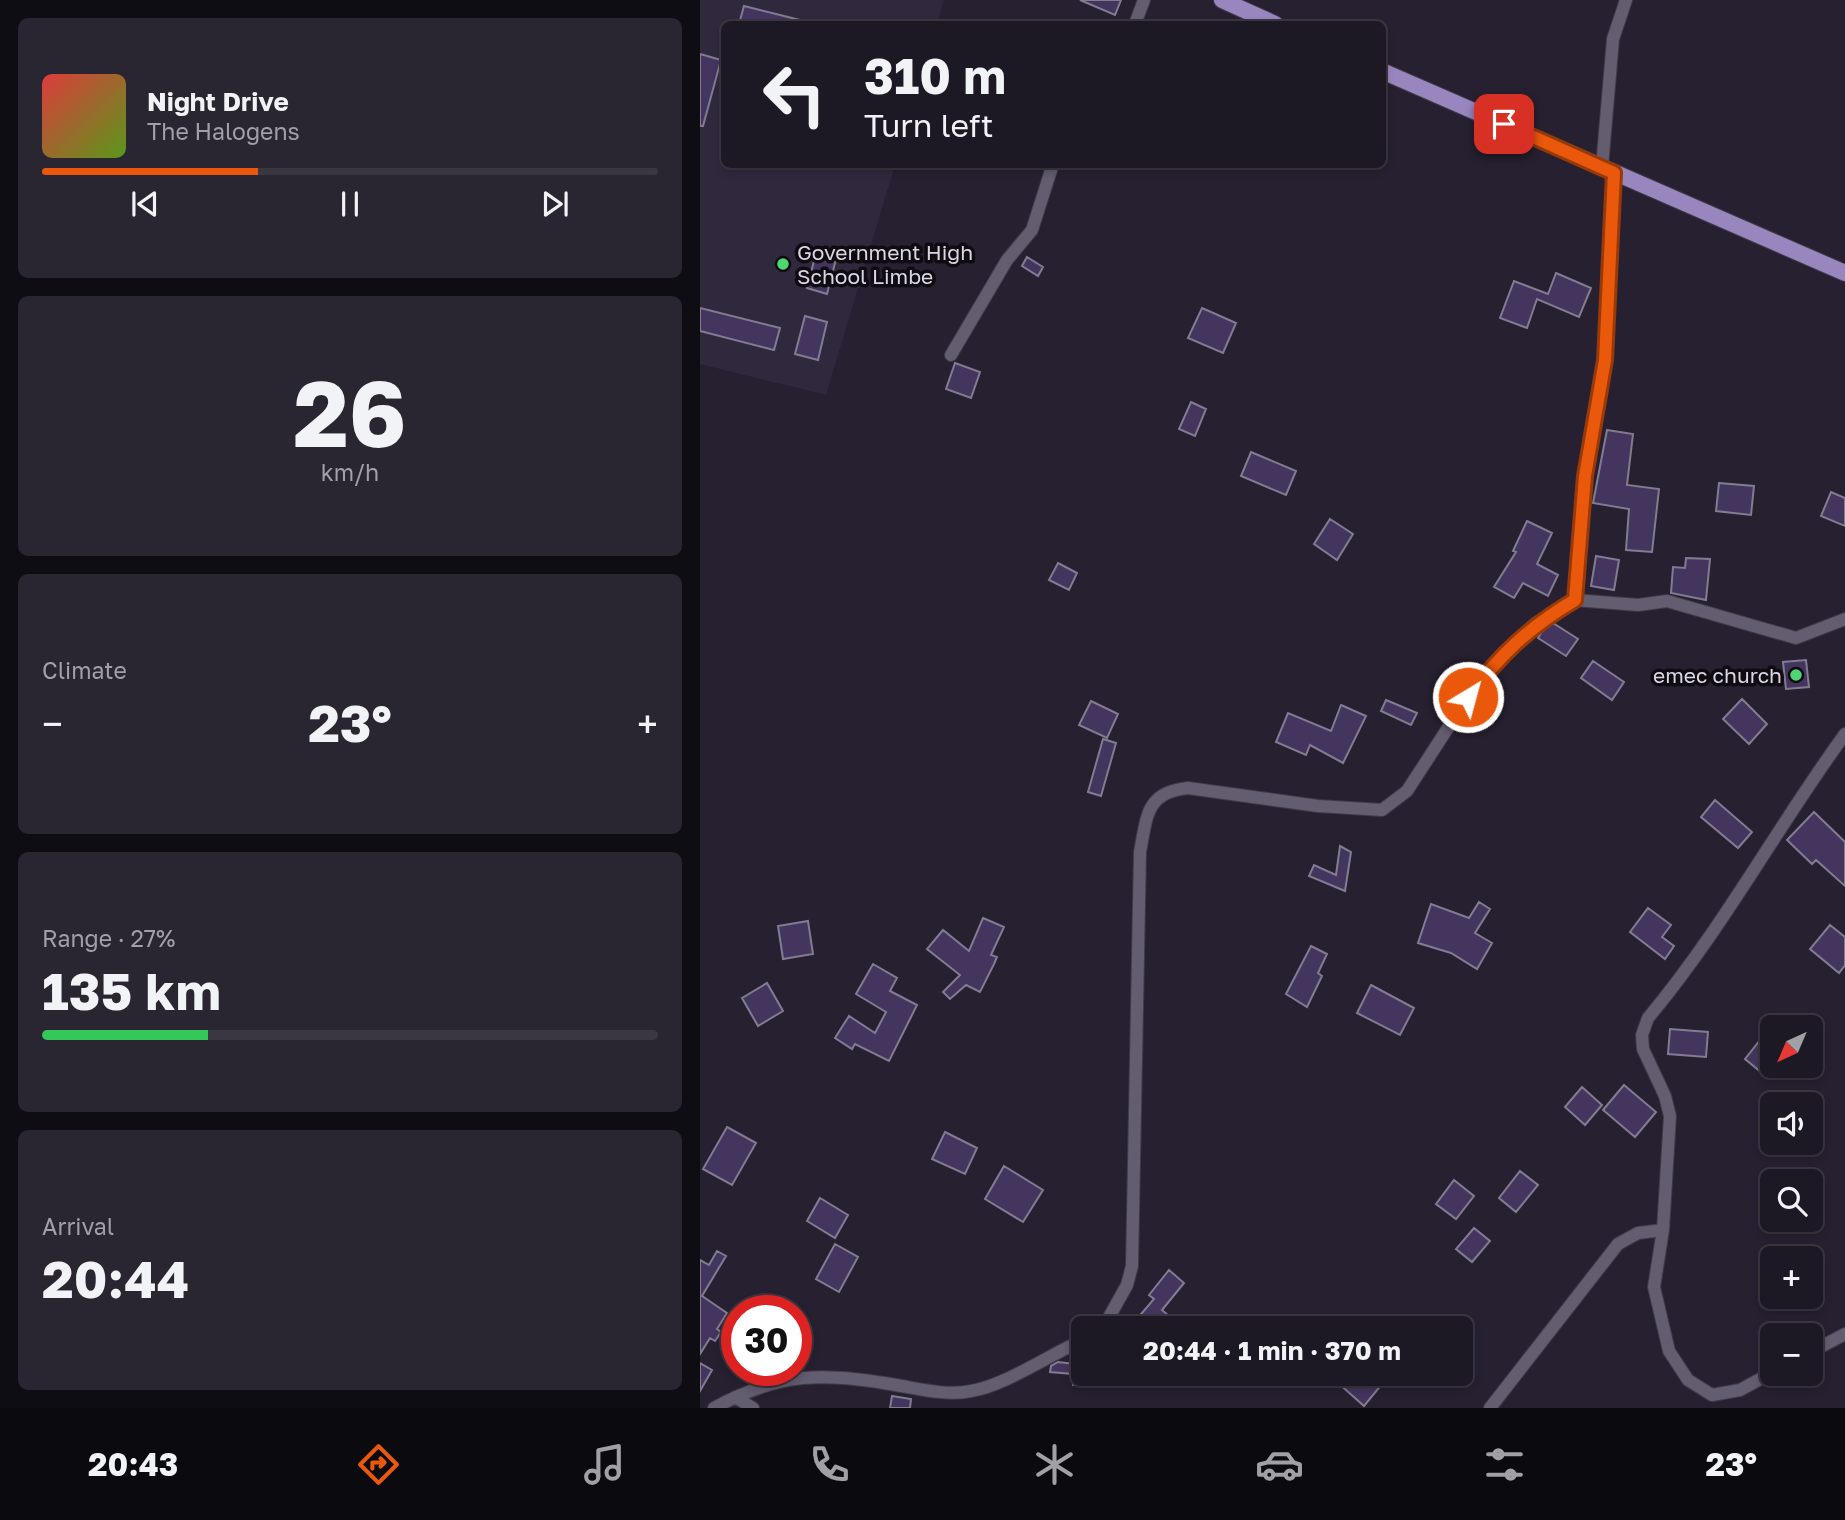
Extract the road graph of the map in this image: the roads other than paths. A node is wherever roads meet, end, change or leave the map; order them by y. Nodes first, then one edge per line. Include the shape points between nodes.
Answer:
1 (1144, 0) edge
2 (1222, 0) edge
3 (1626, 0) edge
4 (1136, 21) edge
5 (1268, 21) edge
6 (1386, 73) edge
7 (1052, 168) edge
8 (1608, 170) junction
9 (1845, 273) edge
10 (951, 355) dead end
11 (1575, 600) junction
12 (1845, 619) edge
13 (1843, 743) edge
14 (1662, 1230) junction
15 (1110, 1316) edge
16 (1845, 1334) edge
17 (1071, 1346) edge
18 (1823, 1346) edge
19 (1760, 1379) edge
20 (735, 1397) junction
21 (715, 1408) edge
22 (753, 1408) edge
23 (1490, 1408) edge

1 - 4 street
2 - 5 main road
3 - 8 street via 1613,39
6 - 8 main road
7 - 10 street via 1032,230 1007,260
8 - 9 main road
8 - 11 street via 1605,360 1585,476
11 - 12 street via 1638,605 1667,601 1796,638
11 - 15 street via 1536,623 1501,655 1407,791 1382,810 1188,788 1170,790 1151,805 1140,852 1132,1266
13 - 14 street via 1805,788 1718,926 1647,1018 1643,1049 1670,1116
14 - 19 street via 1654,1287 1669,1351 1688,1380 1712,1395 1740,1390
14 - 23 street via 1638,1233 1618,1244
16 - 18 street
17 - 20 street via 971,1391 943,1392 850,1377 800,1377 771,1382
20 - 21 street
20 - 22 street

